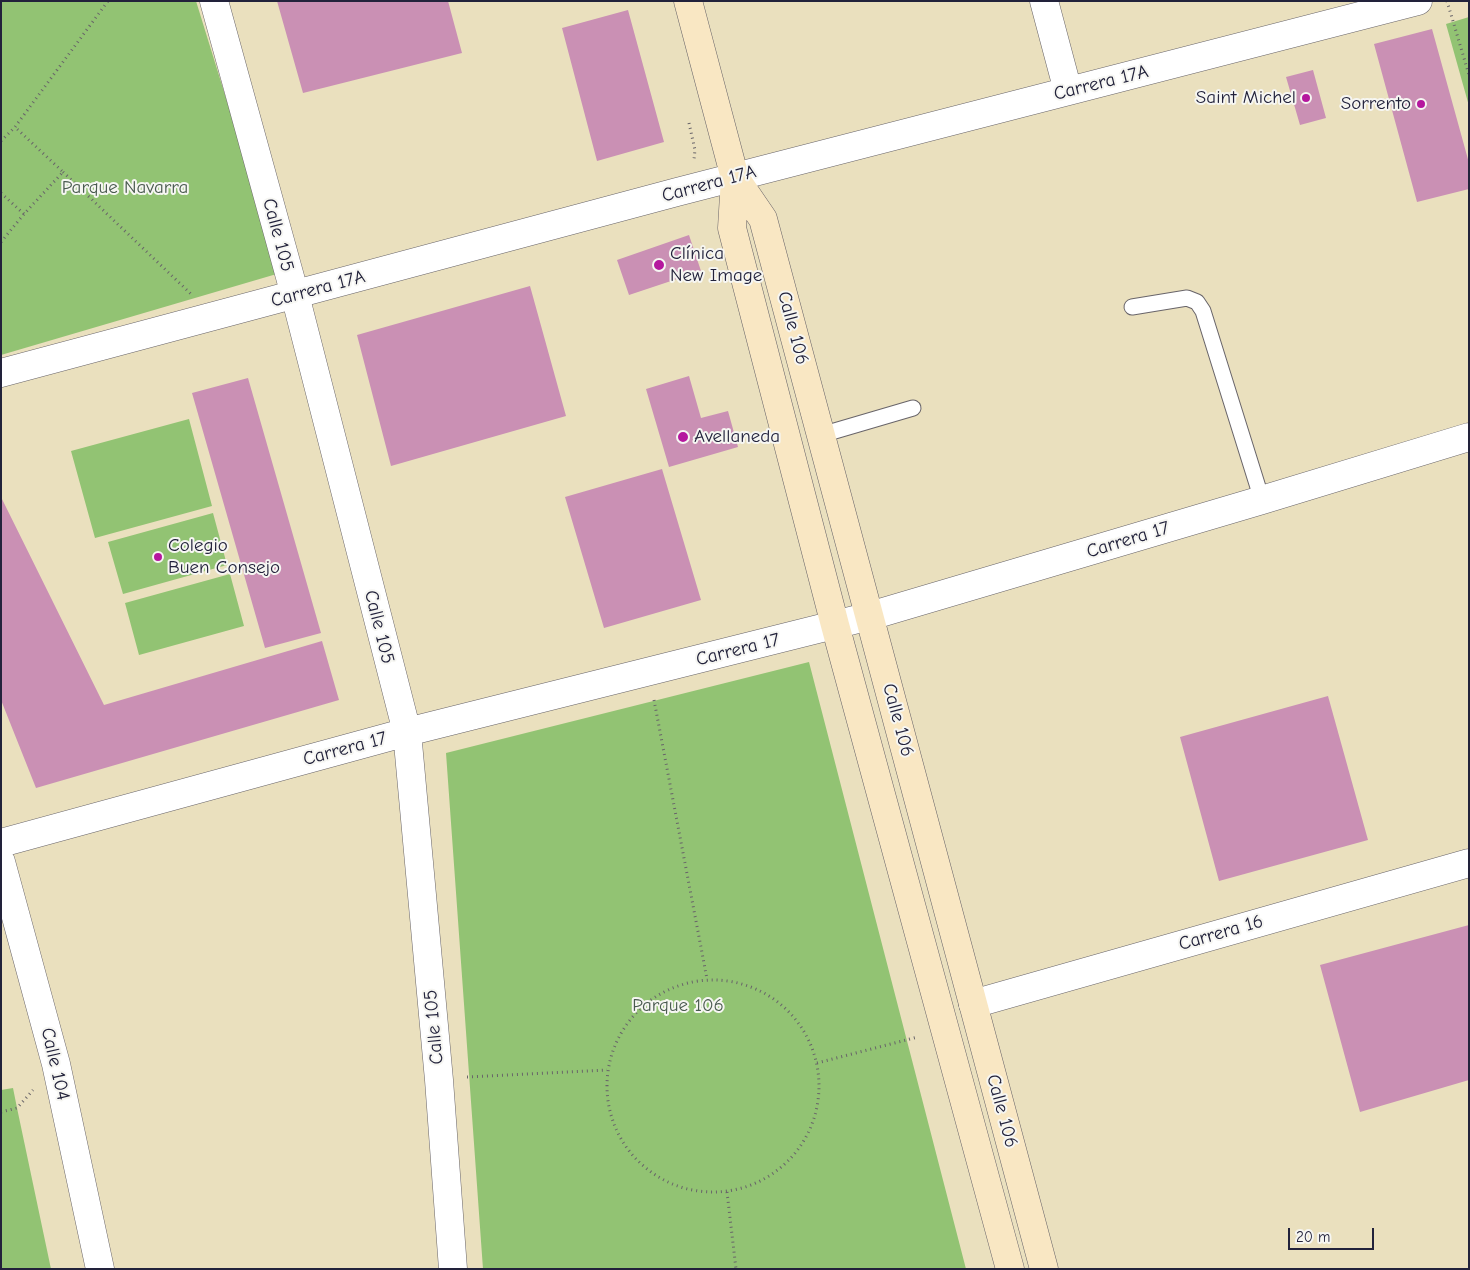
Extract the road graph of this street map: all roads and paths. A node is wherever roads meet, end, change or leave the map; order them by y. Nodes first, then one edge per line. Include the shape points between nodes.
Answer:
1 (108, 1) edge
2 (214, 1) edge
3 (688, 1) edge
4 (1044, 1) edge
5 (1418, 1) edge
6 (1447, 1) edge
7 (1469, 75) edge
8 (1068, 91) junction
9 (15, 127) junction
10 (1, 141) edge
11 (63, 172) junction
12 (735, 178) junction
13 (1, 193) edge
14 (24, 214) junction
15 (1, 242) edge
16 (295, 295) junction
17 (1132, 307) dead end
18 (215, 317) junction
19 (1, 373) edge
20 (913, 408) dead end
21 (821, 435) junction
22 (1469, 437) edge
23 (1262, 500) junction
24 (870, 616) junction
25 (836, 626) junction
26 (653, 694) dead end
27 (406, 732) junction
28 (1, 843) edge
29 (1, 862) edge
30 (1469, 863) edge
31 (707, 979) junction
32 (973, 1004) junction
33 (921, 1036) dead end
34 (817, 1063) junction
35 (607, 1070) junction
36 (439, 1080) junction
37 (17, 1108) dead end
38 (1, 1112) edge
39 (727, 1192) junction
40 (100, 1269) edge
41 (453, 1269) edge
42 (736, 1269) edge
43 (1010, 1269) edge
44 (1044, 1269) edge

1 - 9 path
2 - 16 street, Calle 105
3 - 12 main road, Calle 106
4 - 8 street
5 - 8 street, Carrera 17A
6 - 7 path
8 - 12 street, Carrera 17A
9 - 10 path
9 - 11 path
11 - 14 path
11 - 18 path
12 - 16 street, Carrera 17A
12 - 21 main road, Calle 106 via 764,219
12 - 25 main road, Calle 106 via 732,228
13 - 14 path
14 - 15 path
16 - 18 street, Carrera 17A
16 - 27 street, Calle 105
17 - 23 lane via 1187,298 1198,302
18 - 19 street, Carrera 17A
20 - 21 lane
21 - 24 main road, Calle 106
22 - 23 street, Carrera 17
23 - 24 street, Carrera 17
24 - 25 street, Carrera 17
24 - 32 main road, Calle 106
25 - 27 street, Carrera 17
25 - 43 main road, Calle 106
26 - 31 path
27 - 28 street, Carrera 17
27 - 36 street, Calle 105
29 - 40 street, Calle 104 via 56,1064
30 - 32 street, Carrera 16
31 - 34 path via 748,986 777,1002 795,1019
31 - 35 path via 679,985 653,997 631,1017 615,1042
32 - 44 main road, Calle 106
33 - 34 path
34 - 39 path via 819,1092 814,1122 800,1148 780,1169 755,1184
35 - 36 path
35 - 39 path via 607,1098 614,1126 628,1150 647,1170 672,1184 699,1192
36 - 41 street, Calle 105
37 - 38 path
39 - 42 path

